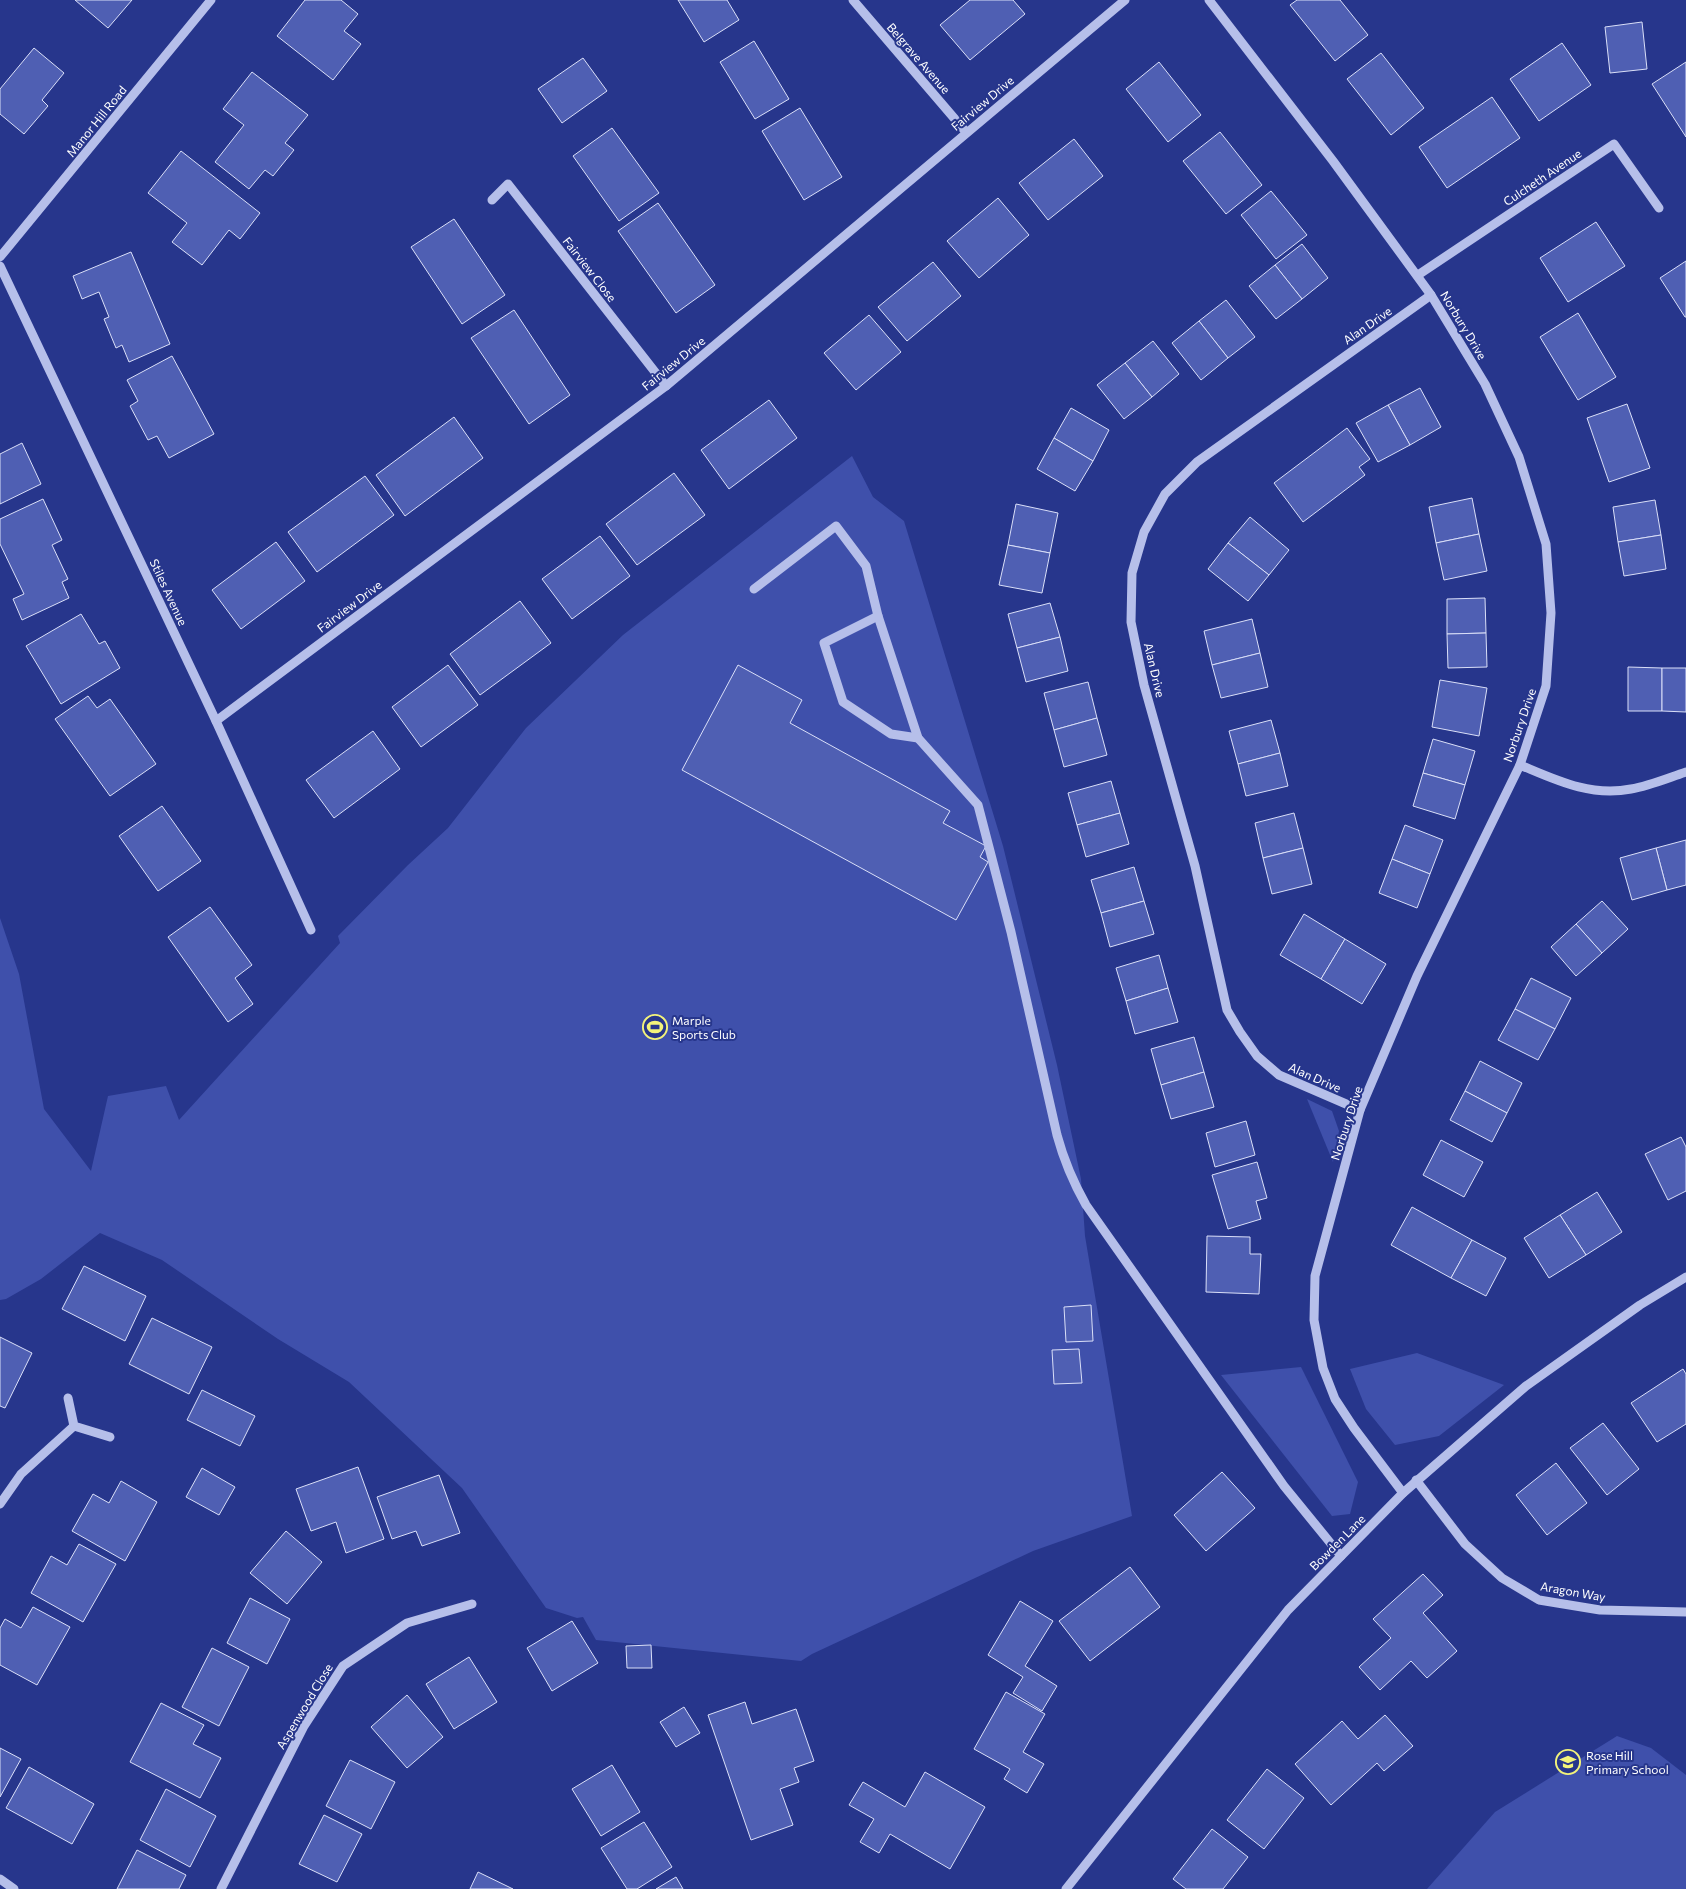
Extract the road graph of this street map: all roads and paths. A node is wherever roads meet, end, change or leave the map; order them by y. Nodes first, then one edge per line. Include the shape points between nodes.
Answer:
1 (211, 0) edge
2 (853, 0) edge
3 (1125, 0) edge
4 (1209, 0) edge
5 (966, 132) junction
6 (492, 200) dead end
7 (1659, 208) dead end
8 (0, 257) edge
9 (0, 266) edge
10 (1418, 275) junction
11 (1431, 295) junction
12 (666, 386) junction
13 (754, 589) dead end
14 (878, 616) junction
15 (216, 721) junction
16 (918, 738) junction
17 (1520, 765) junction
18 (1686, 772) edge
19 (310, 930) dead end
20 (1360, 1110) junction
21 (1686, 1277) edge
22 (68, 1398) dead end
23 (74, 1426) junction
24 (110, 1437) dead end
25 (1416, 1480) junction
26 (1403, 1493) junction
27 (0, 1504) edge
28 (1341, 1556) junction
29 (472, 1604) dead end
30 (1686, 1612) edge
31 (0, 1879) edge
32 (14, 1889) edge
33 (221, 1889) edge
34 (1066, 1889) edge

1 - 8 street, Manor Hill Road
2 - 5 street, Belgrave Avenue
3 - 5 street, Fairview Drive
4 - 10 street, Norbury Drive
5 - 12 street, Fairview Drive
6 - 12 street, Fairview Close via 508,184
7 - 10 street, Culcheth Avenue via 1614,144
9 - 15 street, Stiles Avenue
10 - 11 street, Norbury Drive
11 - 17 street, Norbury Drive via 1485,384 1520,458 1546,544 1552,613 1546,686
11 - 20 street, Alan Drive via 1197,462 1165,494 1144,532 1132,573 1132,622 1144,684 1195,866 1227,1010 1257,1056 1279,1075
12 - 15 street, Fairview Drive
13 - 14 street via 836,526 866,566
14 - 16 street
14 - 16 street via 824,643 843,702 891,734
15 - 19 street, Stiles Avenue
16 - 28 street via 978,805 1011,932 1057,1135 1073,1183 1284,1486
17 - 18 street via 1563,784 1606,792 1631,789
17 - 20 street, Norbury Drive via 1417,976
20 - 26 street, Norbury Drive via 1315,1276 1314,1320 1323,1368 1335,1399
21 - 25 street, Bowden Lane via 1640,1305 1526,1386
22 - 23 street
23 - 24 street
23 - 27 street via 21,1474
25 - 26 street, Bowden Lane
25 - 30 street, Aragon Way via 1465,1544 1502,1578 1540,1600 1600,1610
26 - 28 street, Bowden Lane
28 - 34 street, Bowden Lane via 1288,1610
29 - 33 street, Aspenwood Close via 407,1623 343,1666 304,1726
31 - 32 street

